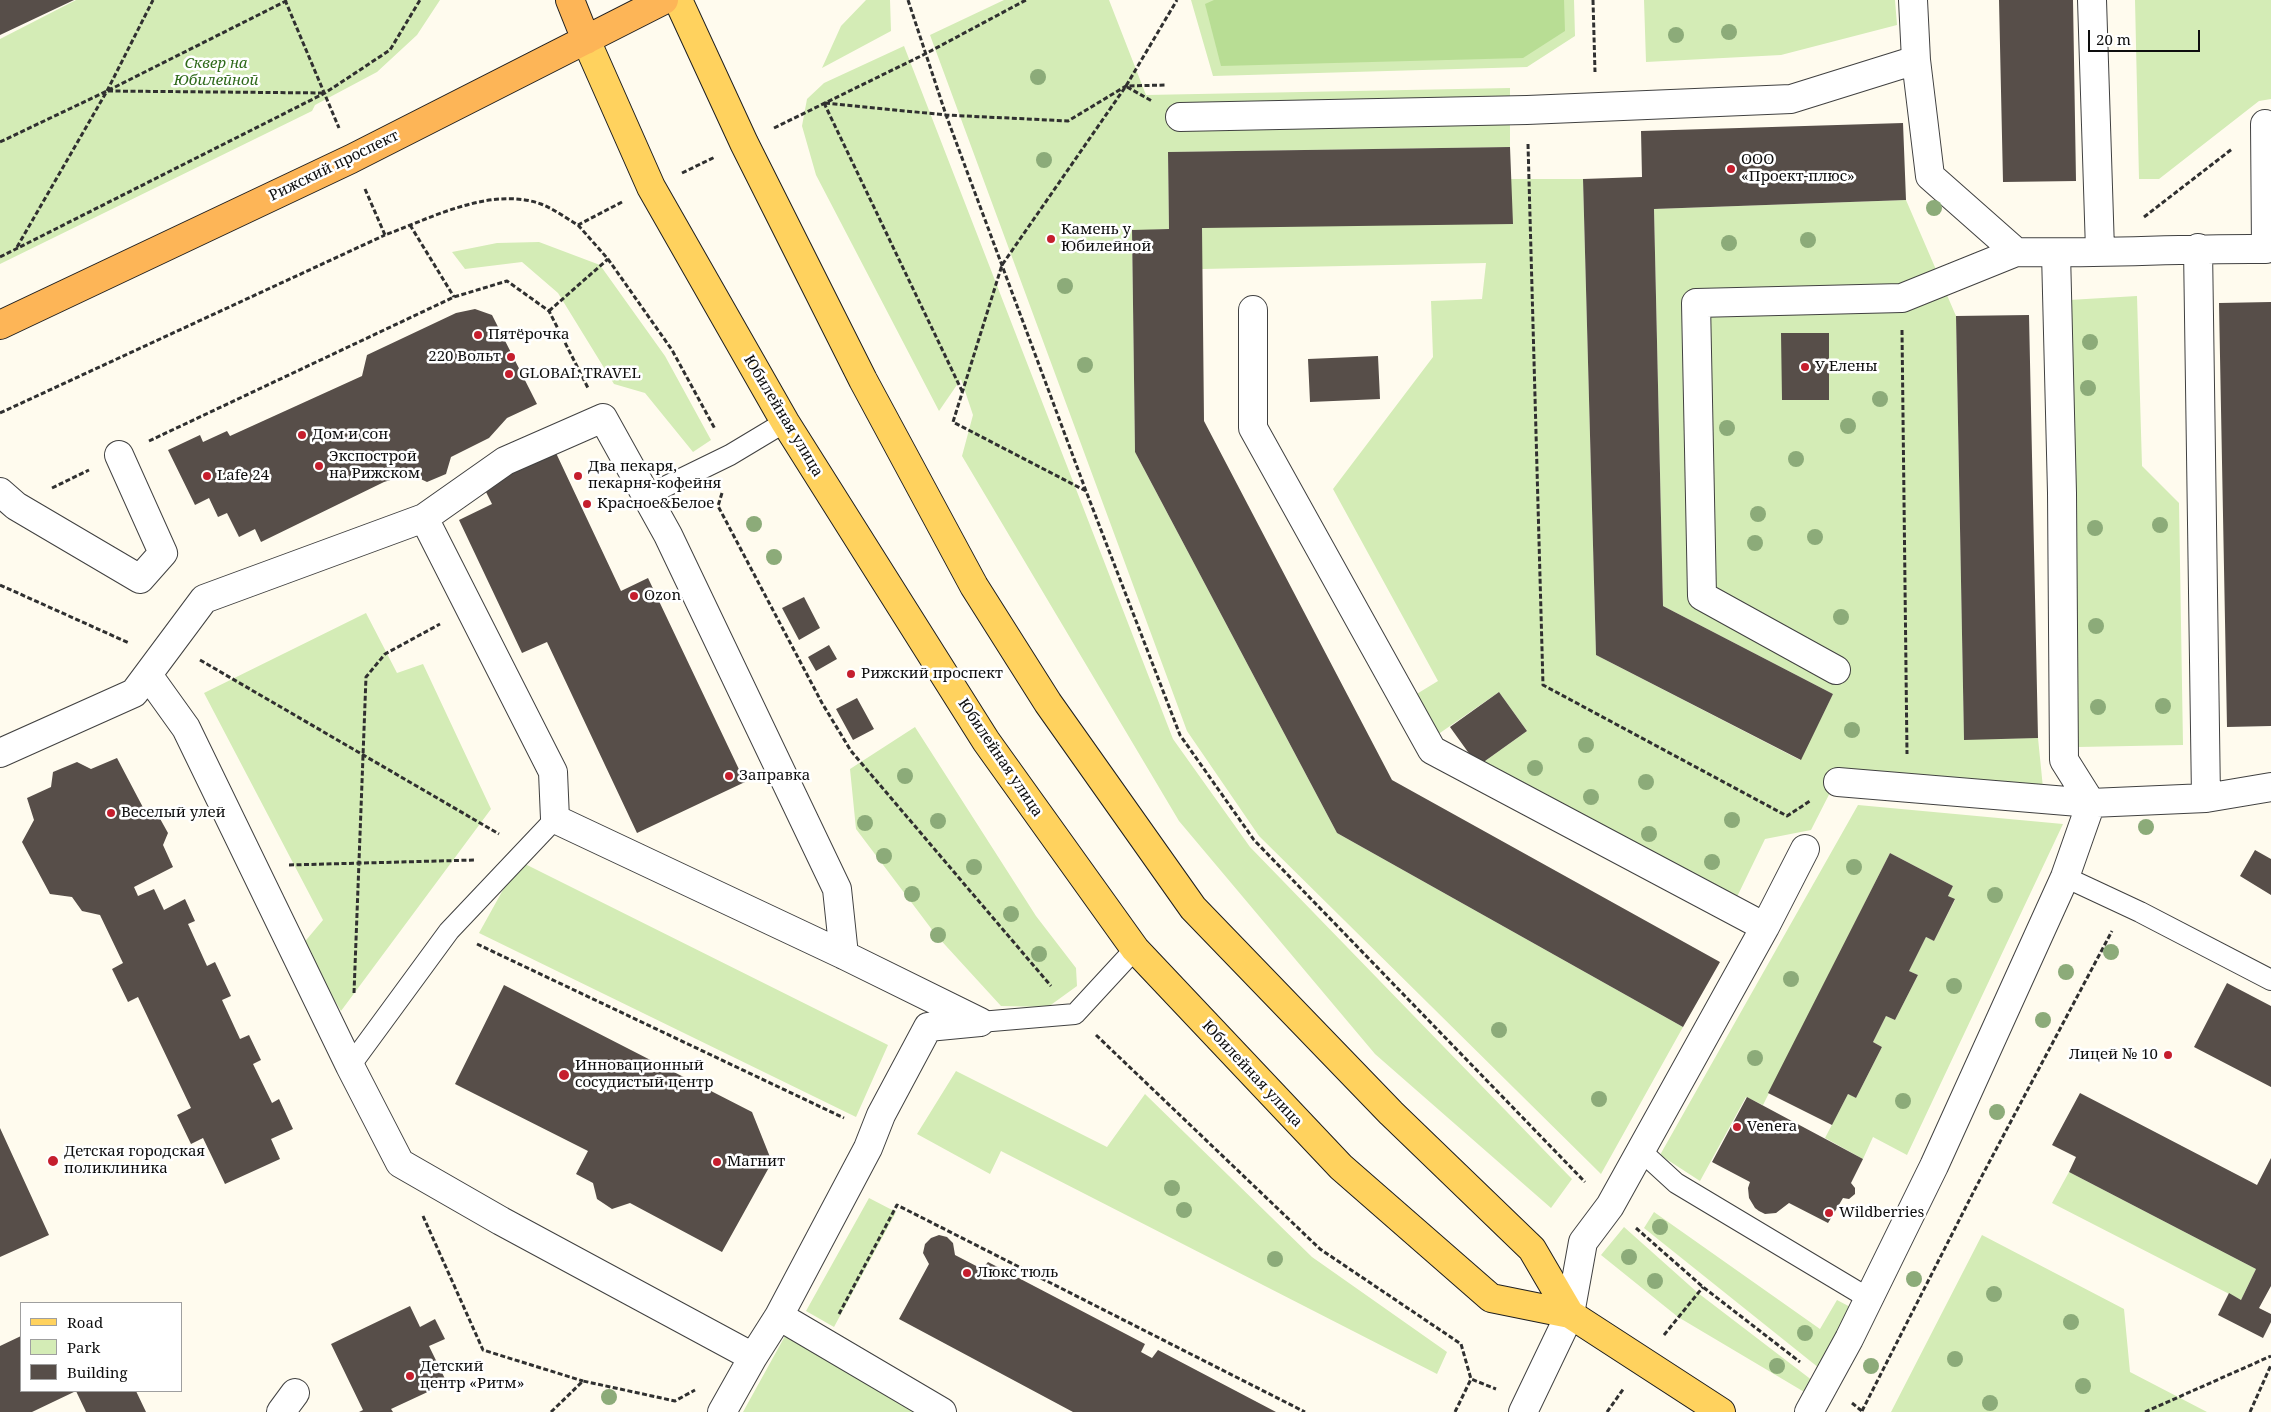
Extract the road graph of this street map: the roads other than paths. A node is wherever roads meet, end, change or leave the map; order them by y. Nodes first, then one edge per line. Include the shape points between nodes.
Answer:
1 (570, 0) edge
2 (664, 0) edge
3 (678, 0) edge
4 (1913, 0) edge
5 (2092, 0) edge
6 (586, 40) junction
7 (1916, 60) junction
8 (1180, 117) dead end
9 (2265, 124) road end
10 (2198, 248) junction
11 (2100, 250) junction
12 (2016, 252) junction
13 (2056, 253) junction
14 (1253, 310) dead end
15 (0, 326) edge
16 (786, 422) junction
17 (119, 455) road end
18 (646, 496) junction
19 (8, 499) edge
20 (424, 518) junction
21 (154, 666) junction
22 (1836, 670) dead end
23 (0, 752) edge
24 (1838, 782) road end
25 (2271, 788) edge
26 (2206, 798) junction
27 (2091, 803) junction
28 (554, 819) junction
29 (1805, 848) dead end
30 (2066, 878) junction
31 (1765, 927) junction
32 (1135, 949) junction
33 (844, 956) junction
34 (2271, 980) edge
35 (980, 1022) junction
36 (350, 1066) junction
37 (1640, 1150) junction
38 (1868, 1298) junction
39 (1570, 1314) junction
40 (780, 1316) junction
41 (753, 1357) junction
42 (722, 1412) edge
43 (942, 1412) edge
44 (1523, 1412) edge
45 (1720, 1412) edge
46 (1809, 1412) edge

1 - 6 highway, Юбилейная улица
2 - 6 highway, Рижский проспект
3 - 39 main road, Юбилейная улица via 744,143 863,380 974,586 1048,703 1193,908 1391,1113 1532,1249
4 - 7 street
5 - 11 street
6 - 15 highway, Рижский проспект via 351,158
6 - 16 main road, Юбилейная улица via 651,188
7 - 8 street via 1791,99 1527,110
7 - 12 street via 1930,176
9 - 10 street via 2266,249
10 - 11 street
10 - 26 street
11 - 13 street
12 - 13 street
12 - 22 street via 1902,298 1696,303 1702,596
13 - 27 street via 2064,760
14 - 31 street via 1253,428 1432,750
16 - 18 lane via 730,455
16 - 32 main road, Юбилейная улица via 986,741
17 - 19 street via 163,553 140,579
18 - 20 street via 603,418 505,461
18 - 33 street via 668,535 837,889
20 - 21 street via 204,600
20 - 28 street via 552,772
21 - 23 street via 134,693
21 - 36 street
24 - 27 street
25 - 26 street
26 - 27 street
27 - 30 street
28 - 33 street
28 - 36 lane via 449,931
29 - 31 street
30 - 34 lane
30 - 38 street via 1934,1166
31 - 37 street
32 - 35 lane via 1075,1014
32 - 39 main road, Юбилейная улица via 1341,1167 1492,1298
33 - 35 street
35 - 40 street via 928,1027
36 - 41 street via 400,1163
37 - 38 lane via 1676,1182
37 - 39 street via 1610,1206 1583,1242
38 - 46 street
39 - 44 street
39 - 45 main road, Юбилейная улица
40 - 41 street
40 - 43 street
41 - 42 street

